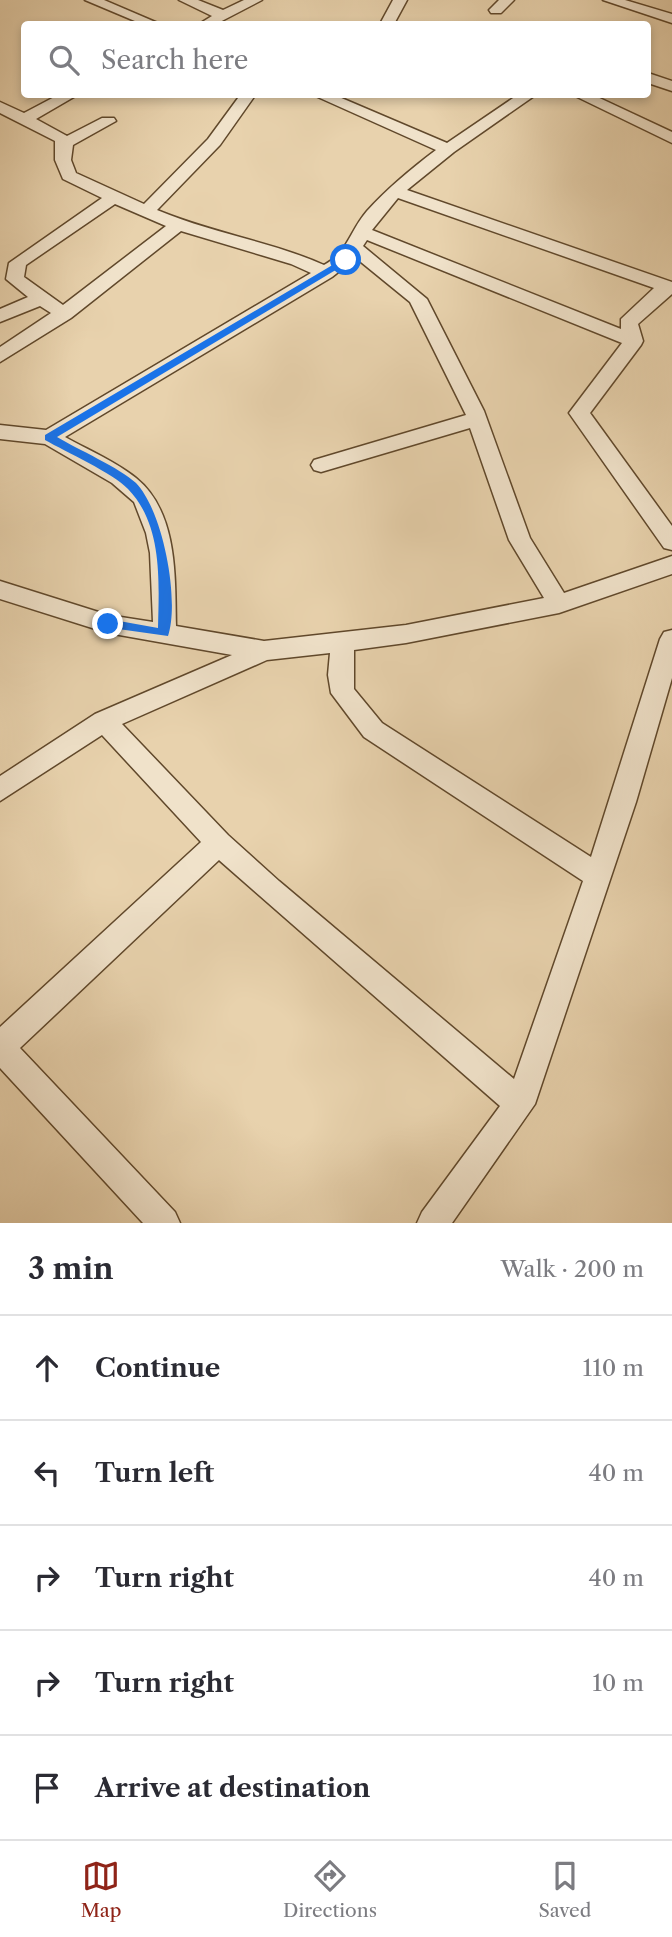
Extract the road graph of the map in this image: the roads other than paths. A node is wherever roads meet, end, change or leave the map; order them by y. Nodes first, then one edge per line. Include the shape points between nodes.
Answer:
1 (92, 0) edge
2 (186, 0) edge
3 (255, 0) edge
4 (400, 0) edge
5 (610, 0) edge
6 (652, 0) edge
7 (641, 11) junction
8 (222, 15) junction
9 (672, 19) edge
10 (145, 21) edge
11 (211, 21) edge
12 (389, 21) edge
13 (630, 21) edge
14 (651, 79) edge
15 (672, 86) edge
16 (60, 98) edge
17 (240, 98) edge
18 (327, 98) edge
19 (524, 98) edge
20 (587, 98) edge
21 (13, 113) edge
22 (108, 121) dead end
23 (0, 122) edge
24 (672, 138) edge
25 (65, 143) junction
26 (448, 149) junction
27 (396, 192) junction
28 (114, 197) junction
29 (147, 210) junction
30 (178, 225) junction
31 (359, 240) junction
32 (326, 273) junction
33 (668, 288) edge
34 (42, 298) junction
35 (64, 314) junction
36 (0, 316) edge
37 (634, 341) junction
38 (0, 356) edge
39 (477, 419) junction
40 (0, 432) edge
41 (49, 437) junction
42 (321, 465) dead end
43 (672, 542) edge
44 (672, 565) edge
45 (0, 590) edge
46 (559, 604) junction
47 (164, 633) junction
48 (672, 639) edge
49 (343, 641) junction
50 (264, 651) junction
51 (104, 720) junction
52 (0, 790) edge
53 (219, 843) junction
54 (597, 876) junction
55 (0, 1047) edge
56 (520, 1104) junction
57 (164, 1223) edge
58 (433, 1223) edge

1 - 10 street
2 - 8 street
3 - 8 street
4 - 12 street
5 - 7 street
6 - 7 street
7 - 9 street
7 - 13 street
8 - 11 street
14 - 15 street
16 - 21 street
17 - 29 street via 214,142
18 - 26 street
19 - 26 street
20 - 24 street
21 - 23 street
21 - 25 street
22 - 25 street
25 - 28 street via 63,160 69,176
26 - 27 street
27 - 31 street via 372,216
27 - 33 street
28 - 29 street
28 - 34 street via 18,263 15,279
29 - 30 street
30 - 32 street via 263,248
30 - 35 street via 131,267
31 - 32 street via 346,260
31 - 37 street
31 - 39 street via 418,299
32 - 41 street
33 - 37 street via 628,323
34 - 35 street
34 - 36 street
35 - 38 street
37 - 43 street via 579,413
39 - 42 street
39 - 46 street via 520,540
40 - 41 street
41 - 47 street via 131,485 148,509 164,561
44 - 46 street
45 - 47 street via 108,624
46 - 49 street via 406,634
47 - 50 street
48 - 54 street
49 - 50 street
49 - 54 street via 343,693 373,730
50 - 51 street
51 - 52 street
51 - 53 street
53 - 55 street
53 - 56 street
54 - 56 street
55 - 57 street
56 - 58 street

